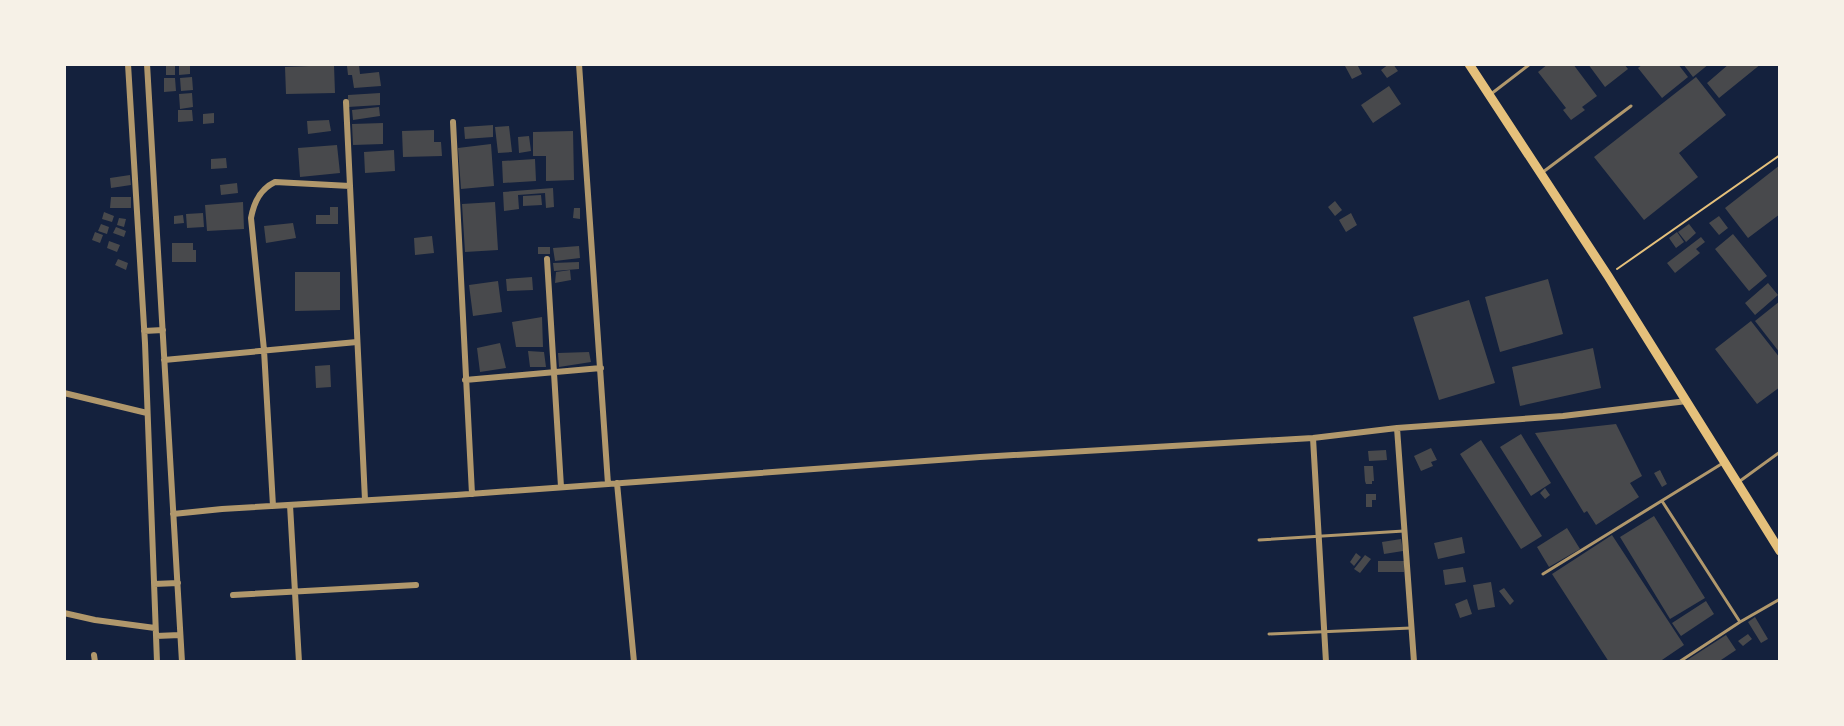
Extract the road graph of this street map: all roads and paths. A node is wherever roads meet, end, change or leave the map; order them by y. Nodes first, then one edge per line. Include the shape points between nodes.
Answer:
1 (128, 64) edge
2 (147, 64) edge
3 (579, 64) edge
4 (1469, 64) edge
5 (1530, 64) edge
6 (1490, 96) junction
7 (346, 102) dead end
8 (1631, 106) dead end
9 (453, 122) dead end
10 (1779, 155) edge
11 (1542, 174) junction
12 (350, 186) junction
13 (548, 259) dead end
14 (1608, 276) junction
15 (161, 330) junction
16 (147, 331) junction
17 (357, 342) junction
18 (264, 350) junction
19 (164, 360) junction
20 (601, 368) junction
21 (554, 372) junction
22 (465, 380) junction
23 (64, 393) edge
24 (1688, 401) junction
25 (147, 413) junction
26 (1397, 428) junction
27 (1313, 438) junction
28 (1779, 452) edge
29 (1725, 462) junction
30 (617, 483) junction
31 (1738, 483) junction
32 (608, 484) junction
33 (561, 487) junction
34 (472, 494) junction
35 (365, 500) junction
36 (1662, 501) junction
37 (290, 505) junction
38 (273, 506) junction
39 (173, 514) junction
40 (1404, 531) junction
41 (1319, 537) junction
42 (1259, 540) dead end
43 (1779, 551) edge
44 (1543, 574) dead end
45 (175, 583) junction
46 (157, 584) junction
47 (416, 585) dead end
48 (295, 591) junction
49 (232, 595) dead end
50 (1779, 599) edge
51 (64, 613) edge
52 (1740, 622) junction
53 (155, 628) junction
54 (1411, 628) junction
55 (1324, 631) junction
56 (1269, 634) dead end
57 (159, 636) junction
58 (178, 636) junction
59 (158, 662) edge
60 (182, 662) edge
61 (299, 662) edge
62 (634, 662) edge
63 (1326, 662) edge
64 (1414, 662) edge
65 (1679, 662) edge

1 - 16 street
2 - 15 street
3 - 20 street
4 - 6 main road
5 - 6 lane
6 - 11 main road
7 - 12 street
8 - 11 lane
9 - 22 street
10 - 14 path
11 - 14 main road
12 - 17 street
12 - 18 street via 275,182 266,186 254,204 251,218
13 - 21 street
14 - 24 main road
15 - 16 street
15 - 19 street
16 - 25 street
17 - 18 street
17 - 35 street
18 - 19 street
18 - 38 street
19 - 39 street
20 - 21 street
20 - 32 street
21 - 22 street
21 - 33 street
22 - 34 street
23 - 25 street
24 - 26 street via 1563,416
24 - 29 main road
25 - 46 street
26 - 27 street
26 - 40 street
27 - 30 street
27 - 41 street
28 - 31 lane
29 - 31 main road
29 - 36 lane
30 - 32 street
30 - 62 street
31 - 43 main road
32 - 33 street
33 - 34 street
34 - 35 street
35 - 37 street
36 - 44 lane
36 - 52 lane
37 - 38 street
37 - 48 street
38 - 39 street
39 - 45 street
40 - 41 lane
40 - 54 street
41 - 42 lane
41 - 55 street
45 - 46 street
45 - 58 street
46 - 53 street
47 - 48 street
48 - 49 street
48 - 61 street
50 - 52 lane
51 - 53 street
52 - 65 lane
53 - 57 street
54 - 55 lane
54 - 64 street
55 - 56 lane
55 - 63 street
57 - 58 street
57 - 59 street
58 - 60 street

